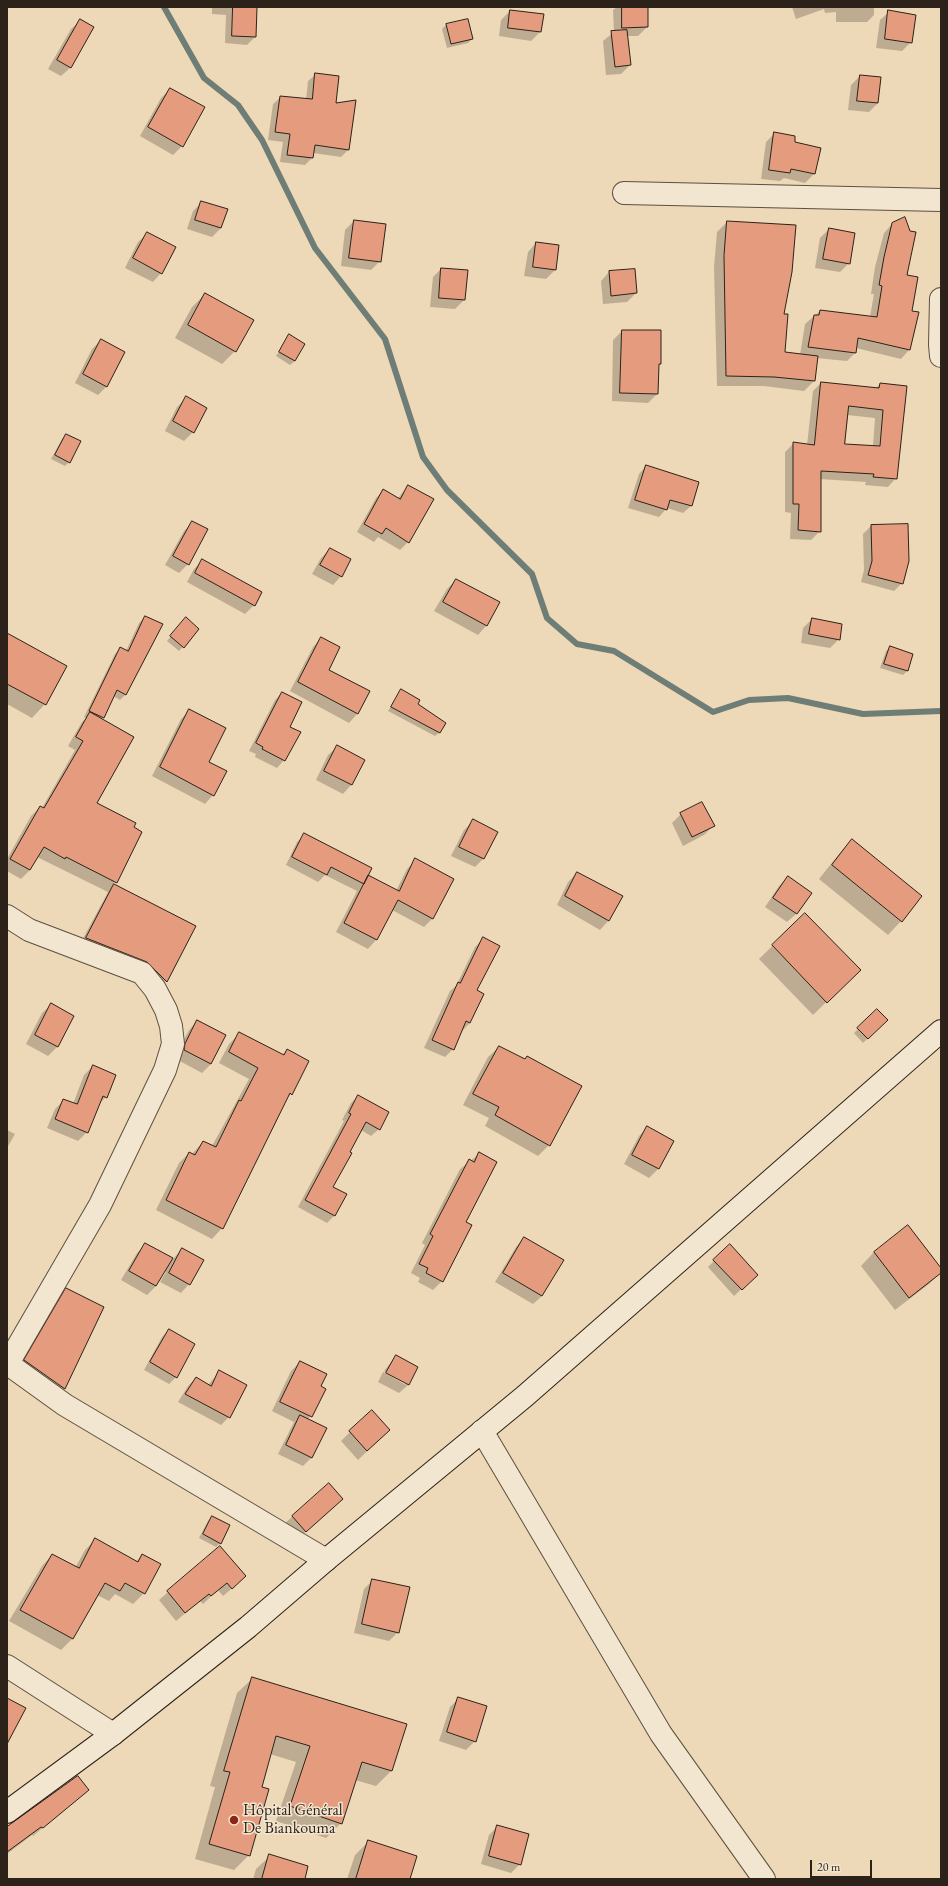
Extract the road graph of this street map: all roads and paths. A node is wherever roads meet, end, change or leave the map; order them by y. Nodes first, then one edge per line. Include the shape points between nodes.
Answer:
1 (624, 193) dead end
2 (941, 200) edge
3 (941, 299) edge
4 (941, 356) edge
5 (7, 916) edge
6 (941, 1031) edge
7 (7, 1365) edge
8 (482, 1431) junction
9 (326, 1560) junction
10 (7, 1666) edge
11 (113, 1734) junction
12 (7, 1812) edge
13 (764, 1879) edge

1 - 2 street
3 - 4 street
5 - 7 street via 36,933 142,973 155,989 166,1010 173,1044 165,1070 100,1205
6 - 8 street
7 - 9 street via 64,1405
8 - 9 street
8 - 13 street via 661,1734
9 - 11 street via 248,1627
10 - 11 street
11 - 12 street

